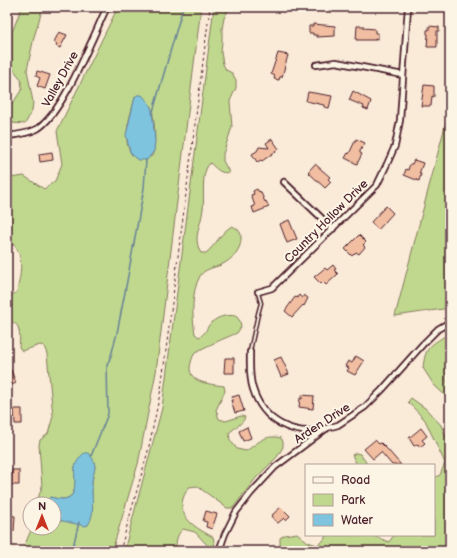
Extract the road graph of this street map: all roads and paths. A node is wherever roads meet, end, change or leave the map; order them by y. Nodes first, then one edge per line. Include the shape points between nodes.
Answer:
1 (107, 7) edge
2 (210, 7) edge
3 (408, 7) edge
4 (316, 65) dead end
5 (403, 75) junction
6 (7, 136) edge
7 (284, 182) dead end
8 (333, 229) junction
9 (258, 292) joint
10 (450, 322) edge
11 (250, 352) joint
12 (328, 428) junction
13 (120, 551) edge
14 (219, 551) edge

1 - 6 street, Valley Drive via 58,108 38,128 25,134
2 - 13 path via 163,375 150,445
3 - 5 street, Country Hollow Drive
4 - 5 street via 336,62
5 - 8 street, Country Hollow Drive via 400,120 395,146 387,164 377,185
7 - 8 street
8 - 9 street, Country Hollow Drive via 272,288
9 - 11 lane via 261,303
10 - 12 street, Arden Drive via 438,329 423,344 365,407 338,425
11 - 12 street via 253,388 261,406 272,419 298,430
12 - 14 street, Arden Drive via 275,467 251,493 236,512

